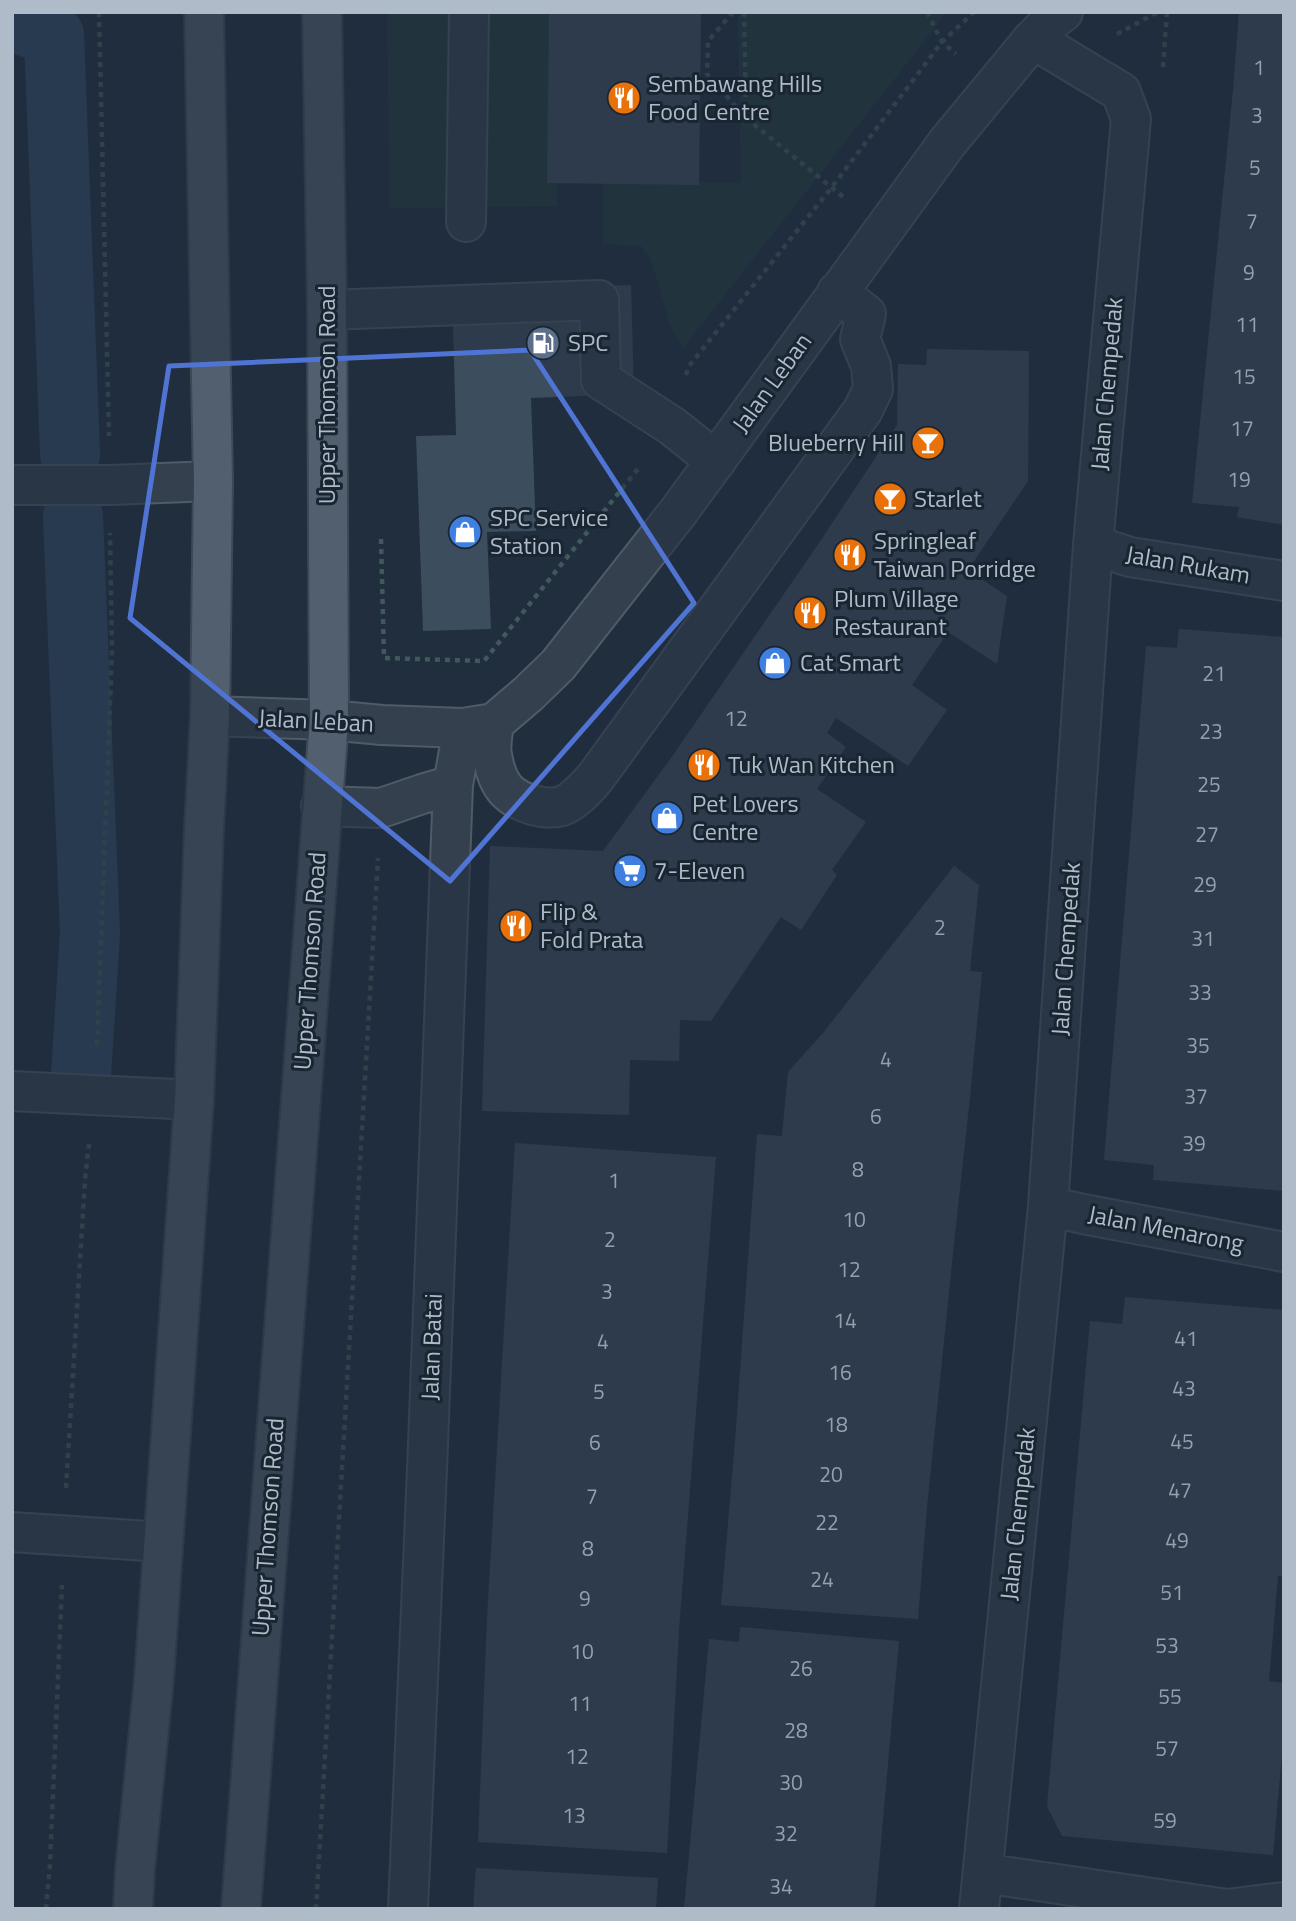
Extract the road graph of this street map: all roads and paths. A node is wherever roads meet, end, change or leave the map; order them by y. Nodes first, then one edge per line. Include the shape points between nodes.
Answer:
1 (99, 12) edge
2 (204, 12) edge
3 (322, 12) edge
4 (468, 12) edge
5 (733, 12) edge
6 (744, 12) edge
7 (974, 12) edge
8 (1063, 12) edge
9 (1033, 39) junction
10 (746, 118) junction
11 (832, 187) junction
12 (466, 222) dead end
13 (883, 229) junction
14 (837, 292) junction
15 (327, 310) junction
16 (672, 426) junction
17 (716, 461) junction
18 (213, 481) junction
19 (12, 485) edge
20 (110, 485) junction
21 (1093, 545) junction
22 (1284, 581) edge
23 (384, 658) dead end
24 (210, 716) junction
25 (328, 720) junction
26 (478, 726) junction
27 (453, 785) junction
28 (321, 806) junction
29 (381, 808) junction
30 (12, 1091) edge
31 (95, 1095) junction
32 (194, 1100) junction
33 (1048, 1206) junction
34 (1284, 1252) edge
35 (12, 1532) edge
36 (64, 1536) junction
37 (163, 1542) junction
38 (981, 1891) edge
39 (1284, 1902) edge
40 (46, 1909) edge
41 (133, 1909) edge
42 (241, 1909) edge
43 (316, 1909) edge
44 (408, 1909) edge

1 - 20 path
2 - 18 main road
3 - 15 main road, Upper Thomson Road
4 - 12 street
5 - 10 path via 708,41 707,74
6 - 10 path
7 - 11 path via 942,42
8 - 9 street, Jalan Leban
9 - 13 street, Jalan Leban
9 - 21 street, Jalan Chempedak via 1121,92 1131,119
10 - 11 path
11 - 13 path
11 - 16 path via 689,366
13 - 14 street, Jalan Leban
14 - 17 street, Jalan Leban
14 - 26 street via 866,314 860,340 871,366 873,389 863,410 595,778 562,806 524,802 507,792 496,775
15 - 16 street via 599,300 601,380
15 - 25 main road, Upper Thomson Road
16 - 17 street
16 - 23 path via 484,661
17 - 26 street, Jalan Leban via 558,665 528,694
18 - 20 street
18 - 24 main road
19 - 20 street
20 - 31 path via 112,651
21 - 22 street, Jalan Rukam via 1130,557
21 - 33 street, Jalan Chempedak
24 - 25 street, Jalan Leban
24 - 32 main road
25 - 26 street, Jalan Leban via 382,726
25 - 28 main road, Upper Thomson Road
26 - 27 street
27 - 29 street
27 - 44 street, Jalan Batai
28 - 29 street
28 - 42 main road, Upper Thomson Road
29 - 43 path
30 - 31 street
31 - 32 street
31 - 36 path via 85,1179
32 - 37 main road
33 - 34 street, Jalan Menarong
33 - 38 street, Jalan Chempedak
35 - 36 street
36 - 37 street
36 - 40 path
37 - 41 main road
38 - 39 street via 1227,1909

